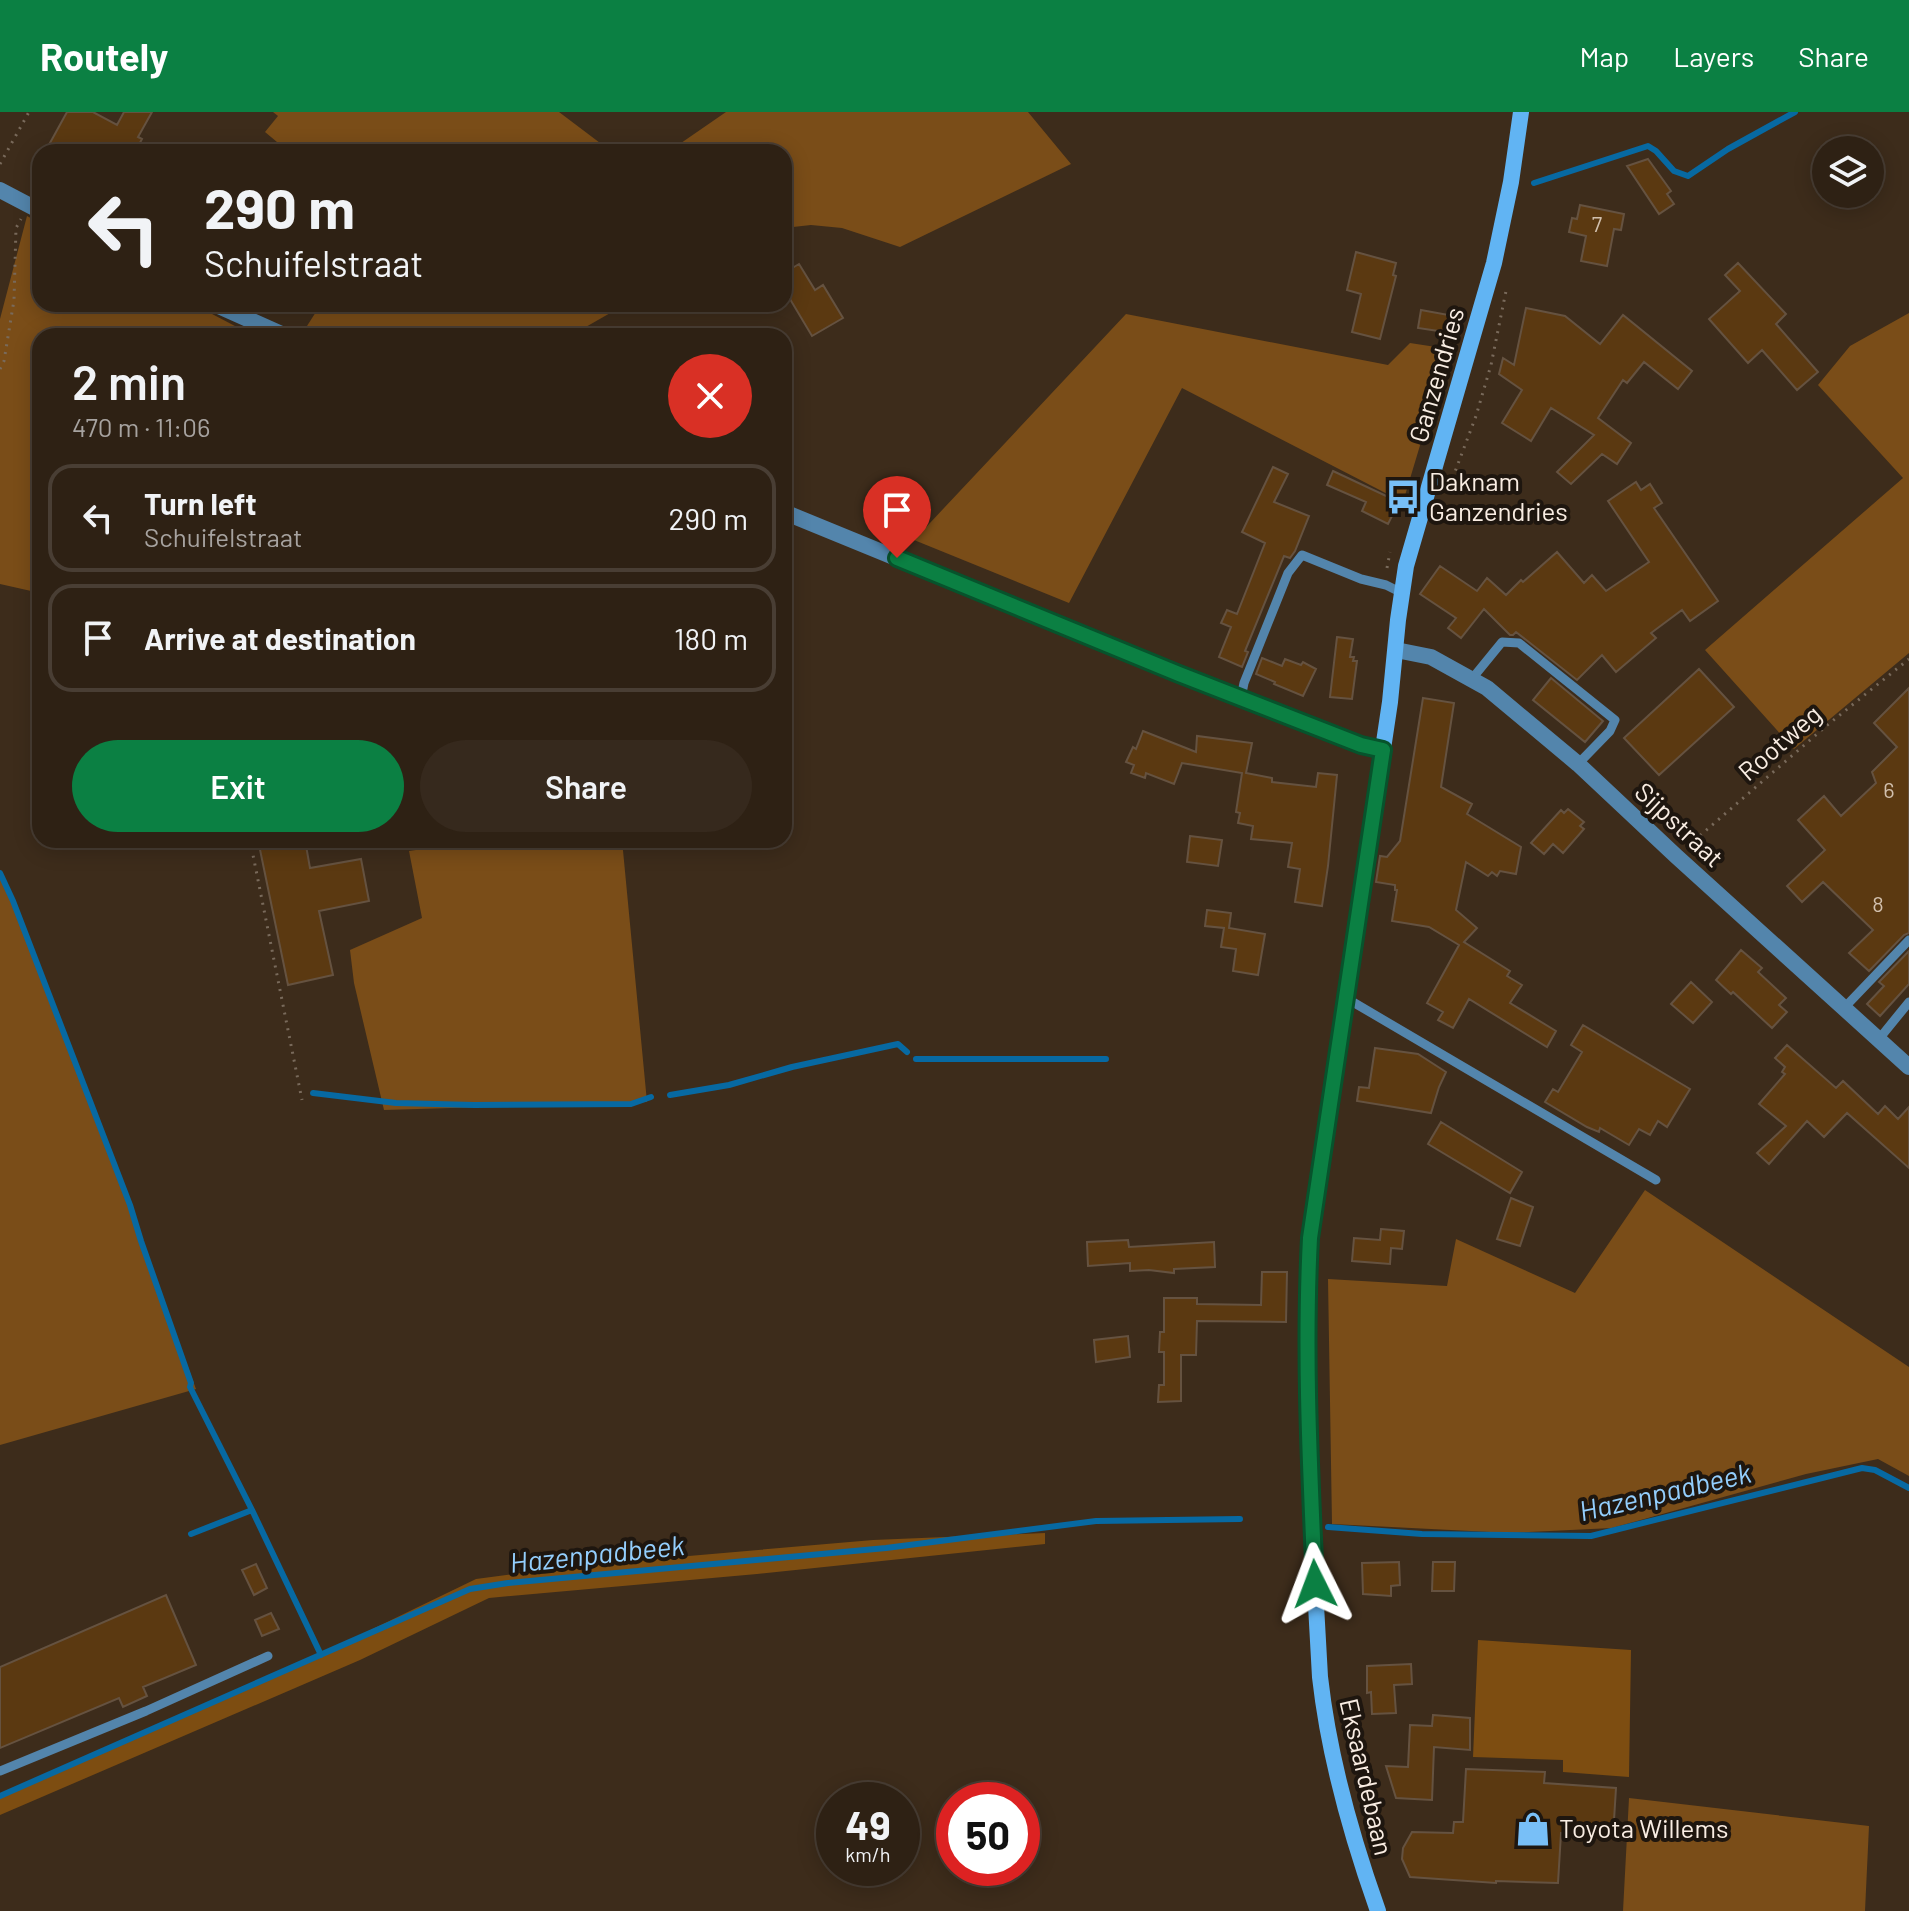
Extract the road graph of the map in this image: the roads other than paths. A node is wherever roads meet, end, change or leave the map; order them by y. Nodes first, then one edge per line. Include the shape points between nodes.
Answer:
1 (1521, 112) edge
2 (0, 190) edge
3 (32, 207) edge
4 (232, 312) edge
5 (268, 328) edge
6 (792, 515) edge
7 (1402, 593) junction
8 (1396, 650) junction
9 (1471, 680) junction
10 (1241, 698) junction
11 (1383, 750) junction
12 (1578, 764) junction
13 (1909, 940) edge
14 (1346, 998) junction
15 (1909, 1002) edge
16 (1844, 1008) junction
17 (1879, 1039) junction
18 (1909, 1067) edge
19 (1656, 1180) dead end
20 (268, 1656) dead end
21 (0, 1771) edge
22 (1378, 1911) edge

1 - 7 main road, Ganzendries via 1494,263
2 - 3 street
4 - 5 street
6 - 10 street
7 - 8 main road, Ganzendries
7 - 10 lane via 1302,555 1288,573
8 - 9 street, Sijpstraat via 1431,657
8 - 11 main road, Eksaardebaan
9 - 12 street, Sijpstraat
9 - 12 lane via 1502,642 1519,643 1615,720
10 - 11 street
11 - 14 main road, Eksaardebaan
12 - 16 street, Sijpstraat
13 - 16 lane
14 - 19 lane
14 - 22 main road, Eksaardebaan via 1310,1238 1307,1405 1325,1722
15 - 17 lane
16 - 17 street, Sijpstraat
17 - 18 street, Sijpstraat
20 - 21 lane

